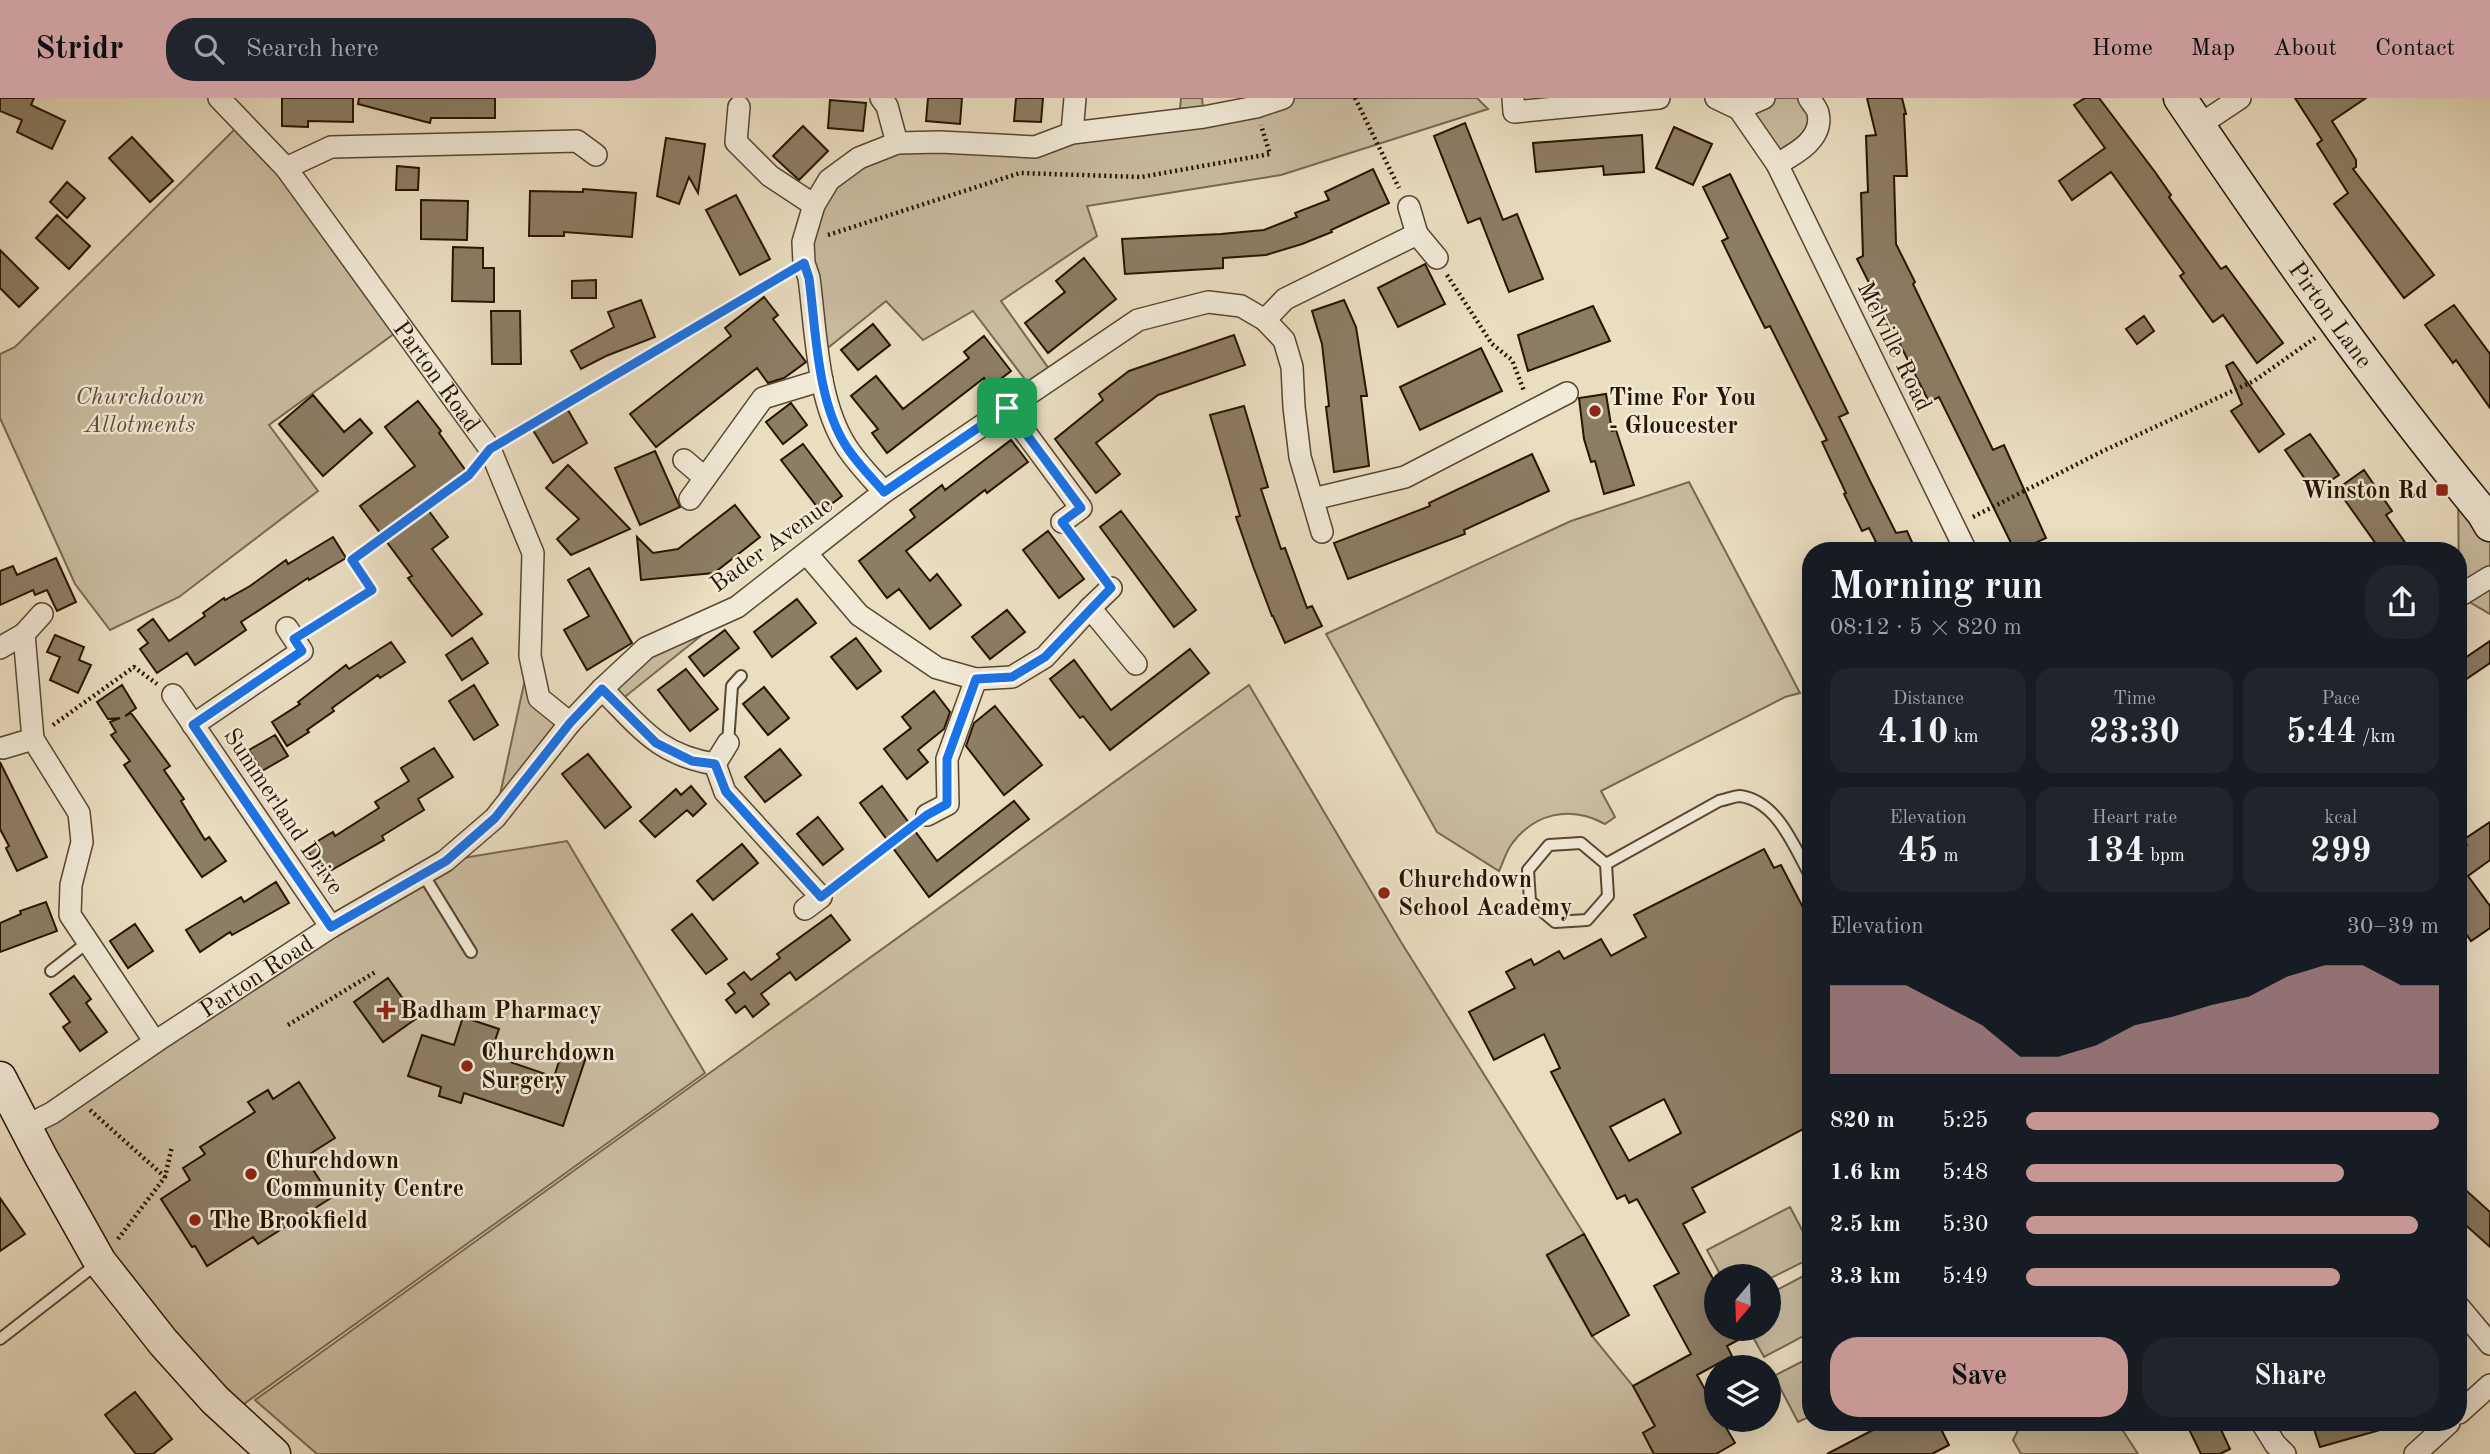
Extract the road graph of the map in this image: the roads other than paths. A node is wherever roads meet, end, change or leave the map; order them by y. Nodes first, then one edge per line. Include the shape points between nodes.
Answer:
1 (219, 98) edge
2 (881, 98) edge
3 (1075, 98) edge
4 (1283, 98) edge
5 (1513, 98) edge
6 (1659, 98) edge
7 (1716, 98) edge
8 (1764, 98) edge
9 (1809, 98) edge
10 (2180, 98) edge
11 (2240, 98) edge
12 (739, 107) dead end
13 (1739, 108) junction
14 (2199, 126) junction
15 (1072, 134) junction
16 (897, 143) junction
17 (596, 155) dead end
18 (1777, 164) junction
19 (286, 168) junction
20 (814, 205) junction
21 (1409, 207) road end
22 (1416, 234) junction
23 (1437, 258) road end
24 (1265, 320) junction
25 (822, 380) junction
26 (1567, 393) dead end
27 (1007, 408) junction
28 (684, 460) dead end
29 (705, 478) junction
30 (884, 492) junction
31 (690, 499) dead end
32 (1312, 499) junction
33 (1062, 522) road end
34 (2490, 525) edge
35 (1322, 533) dead end
36 (1962, 542) edge
37 (807, 554) junction
38 (2490, 577) edge
39 (1111, 588) road end
40 (2467, 591) edge
41 (1090, 608) junction
42 (42, 614) dead end
43 (24, 634) junction
44 (290, 634) road end
45 (0, 648) edge
46 (1136, 664) dead end
47 (741, 676) dead end
48 (976, 679) junction
49 (602, 689) junction
50 (173, 695) road end
51 (570, 723) junction
52 (193, 725) junction
53 (33, 739) junction
54 (728, 743) joint
55 (3, 748) dead end
56 (715, 764) junction
57 (927, 815) road end
58 (1802, 861) edge
59 (1606, 864) junction
60 (422, 874) junction
61 (813, 903) road end
62 (331, 927) junction
63 (88, 942) junction
64 (471, 952) dead end
65 (51, 971) dead end
66 (155, 1042) junction
67 (3, 1093) edge
68 (26, 1126) junction
69 (100, 1262) junction
70 (2467, 1317) edge
71 (0, 1339) edge
72 (2490, 1344) edge
73 (2490, 1385) edge
74 (2467, 1406) edge
75 (2267, 1431) edge
76 (2440, 1431) edge
77 (274, 1454) edge
78 (2285, 1454) edge
79 (2415, 1454) edge

1 - 19 street, Parton Road
2 - 16 street
3 - 15 street
4 - 15 street via 1204,117
5 - 6 street via 1514,112
7 - 13 street
8 - 13 street
9 - 18 street via 1818,114 1815,136 1798,153
10 - 14 street, Pirton Lane
11 - 14 street
12 - 20 street via 736,142 770,176
13 - 18 street, Melville Road
14 - 34 street, Pirton Lane via 2336,323
15 - 16 street via 1035,147
16 - 20 street via 859,158 829,180
17 - 19 street via 577,141 331,147
18 - 36 street, Melville Road
19 - 51 street, Parton Road via 490,449 533,553 530,656 539,698
20 - 25 street via 803,253
21 - 22 street
22 - 23 street
22 - 24 street via 1285,299
24 - 27 street, Bader Avenue via 1241,306 1208,302 1138,320
24 - 32 street, Bader Avenue via 1284,340 1292,367 1300,457
25 - 29 street via 763,398
25 - 30 street via 846,447
26 - 32 street via 1405,477
27 - 30 street, Bader Avenue
27 - 33 street via 1081,508
28 - 29 street
29 - 31 street
30 - 37 street, Bader Avenue
32 - 35 street, Bader Avenue
37 - 48 street via 859,615 937,668
37 - 49 street, Bader Avenue via 737,607 646,648
38 - 40 street
39 - 41 street
41 - 46 street
41 - 48 street via 1045,657 1012,677
42 - 43 street
43 - 45 street
43 - 53 street
44 - 52 street, Summerland Drive via 302,651
47 - 54 lane via 732,686
48 - 57 street via 947,759 957,802
49 - 51 street, Bader Avenue
49 - 56 street via 656,743 692,761
50 - 52 street, Summerland Drive
51 - 60 street, Parton Road via 495,818 446,861
52 - 62 street, Summerland Drive
53 - 55 street
53 - 63 street via 79,813 82,842 71,885 70,915
54 - 56 street
56 - 61 street via 726,792
58 - 59 lane via 1777,817 1760,803 1739,796 1718,801
59 - 59 lane via 1608,896 1587,920 1555,922 1530,901 1528,870 1549,845 1581,843
60 - 62 street, Parton Road
60 - 64 lane
62 - 66 street, Parton Road
63 - 65 lane
63 - 66 street
66 - 68 street, Parton Road
67 - 68 street
68 - 69 street
69 - 71 lane
69 - 77 street via 206,1390
70 - 72 street
73 - 74 street
75 - 78 street
76 - 79 street

